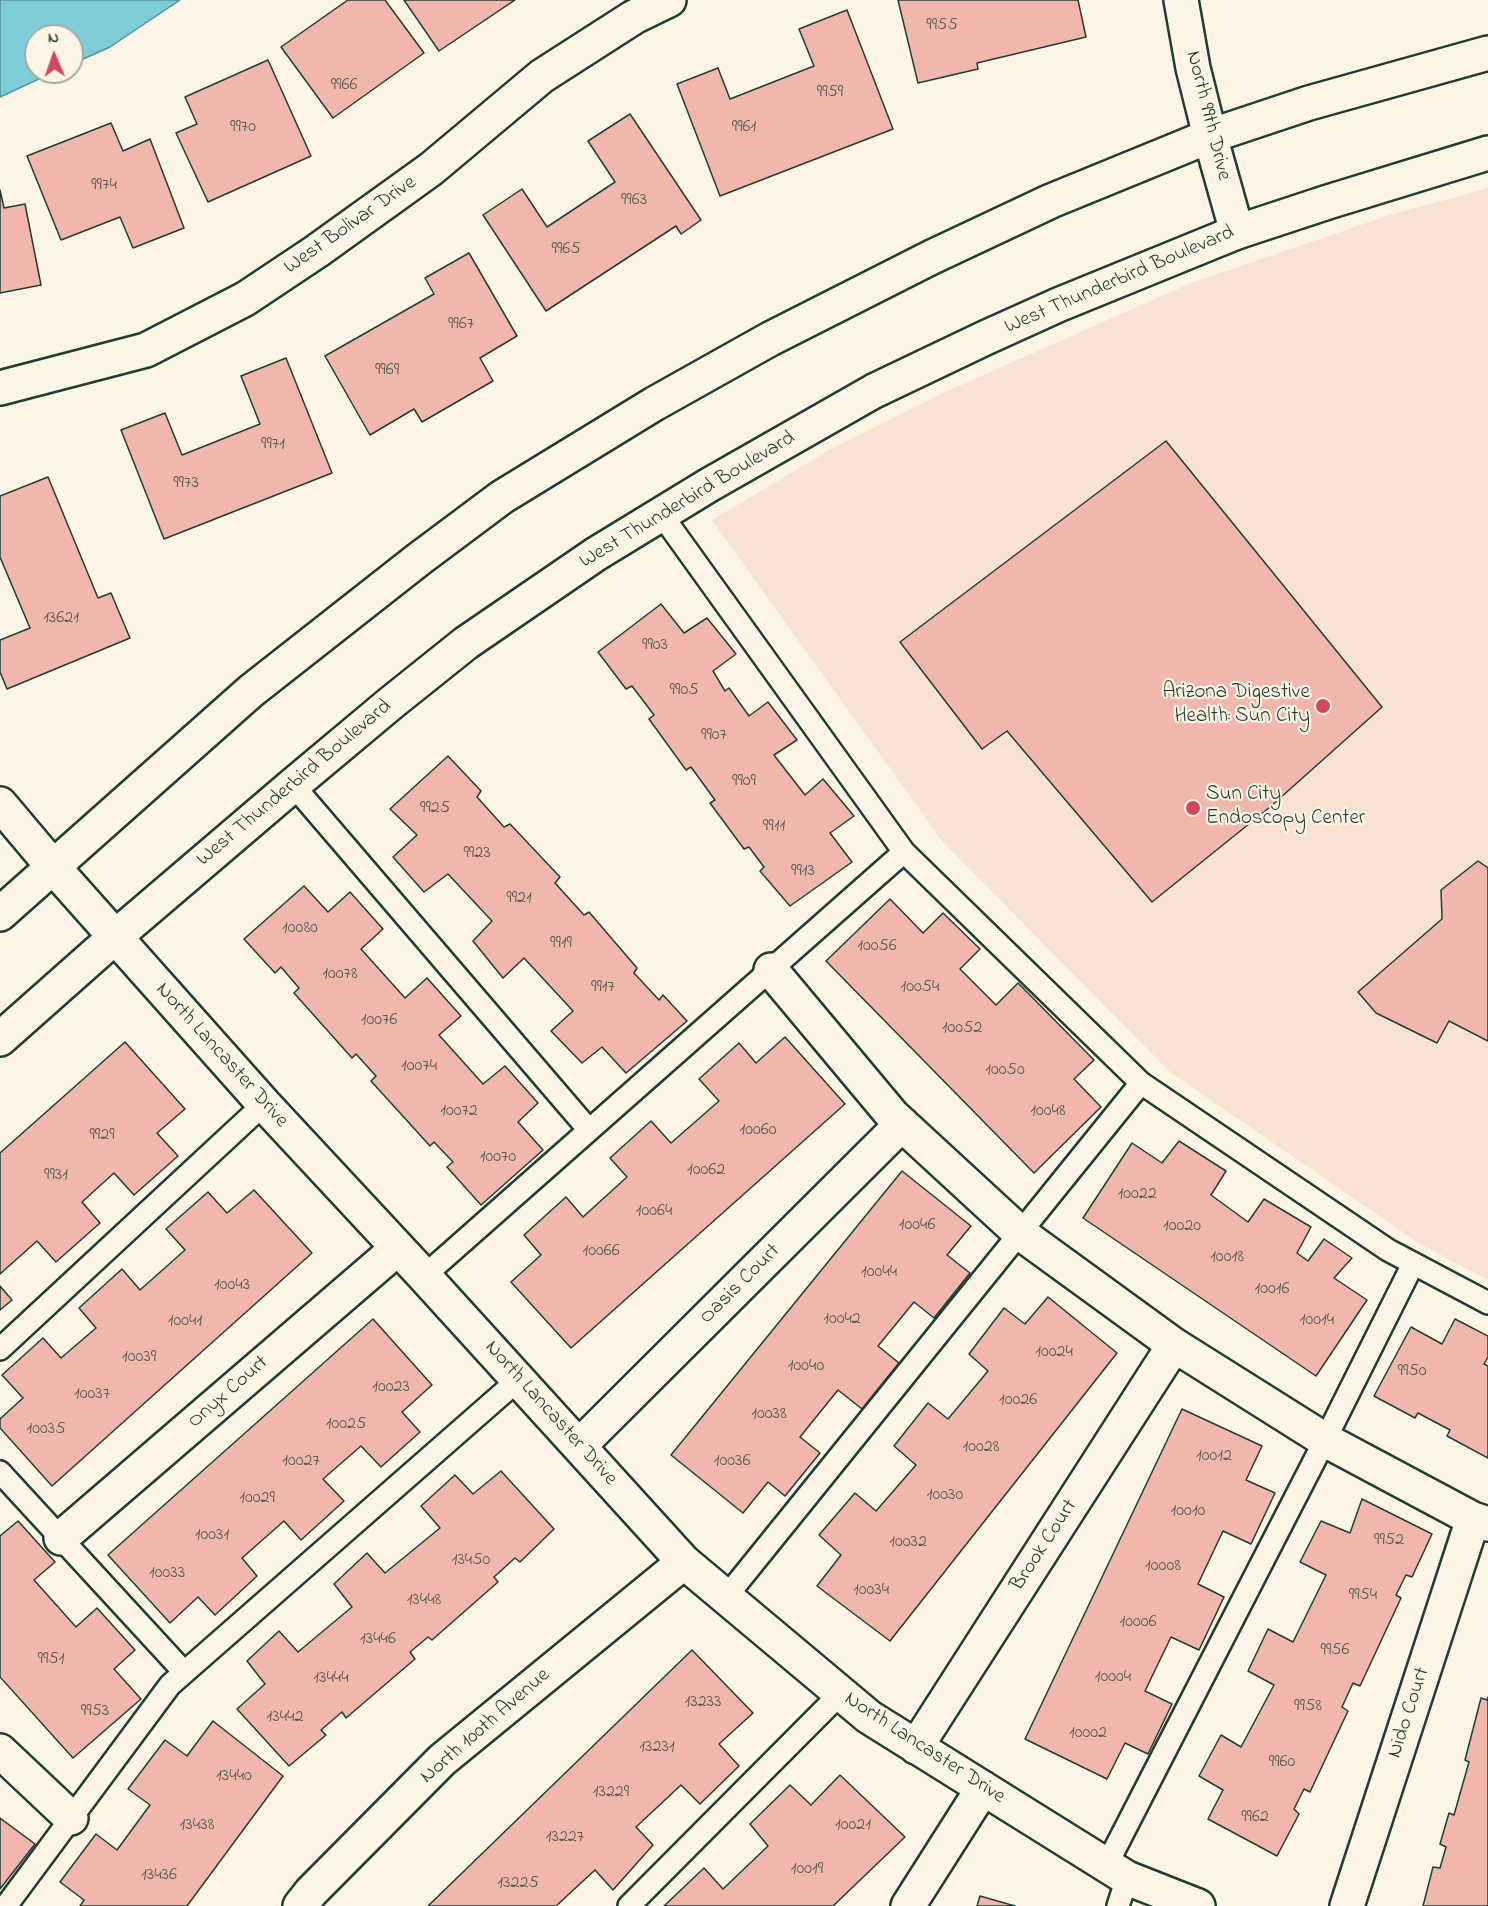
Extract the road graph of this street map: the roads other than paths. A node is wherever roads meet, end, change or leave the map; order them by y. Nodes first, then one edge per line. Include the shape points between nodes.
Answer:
1 (669, 0) edge
2 (1181, 0) edge
3 (1488, 54) edge
4 (1210, 136) junction
5 (1488, 153) edge
6 (1238, 232) junction
7 (0, 388) edge
8 (661, 514) junction
9 (293, 785) junction
10 (0, 804) edge
11 (904, 852) junction
12 (54, 868) junction
13 (0, 914) edge
14 (115, 937) junction
15 (771, 970) junction
16 (0, 1039) edge
17 (1141, 1083) junction
18 (264, 1104) junction
19 (902, 1124) junction
20 (589, 1130) junction
21 (1020, 1233) junction
22 (398, 1248) junction
23 (1413, 1263) junction
24 (424, 1276) junction
25 (1488, 1303) edge
26 (1174, 1344) junction
27 (0, 1348) edge
28 (518, 1380) junction
29 (1325, 1440) junction
30 (579, 1446) junction
31 (0, 1473) edge
32 (1480, 1522) edge
33 (61, 1538) junction
34 (684, 1562) junction
35 (726, 1597) junction
36 (184, 1672) junction
37 (840, 1694) junction
38 (916, 1747) junction
39 (0, 1751) edge
40 (983, 1788) junction
41 (70, 1818) junction
42 (1117, 1883) edge
43 (6, 1906) edge
44 (300, 1906) edge
45 (629, 1906) edge
46 (908, 1906) edge
47 (1198, 1906) edge
48 (1347, 1906) edge

1 - 7 street, West Bolivar Drive via 634,17 542,76 431,169 245,299 146,350
2 - 4 street, North 99th Drive
3 - 4 street via 1309,103
4 - 6 street, North 99th Drive
4 - 12 street via 1051,201 770,339 502,497 251,691
5 - 6 street, West Thunderbird Boulevard
6 - 8 street, West Thunderbird Boulevard via 1058,305 874,391
8 - 9 street, West Thunderbird Boulevard via 466,643
8 - 11 lane
9 - 14 street, West Thunderbird Boulevard
9 - 20 lane
10 - 12 street, North Lancaster Drive
11 - 15 lane
11 - 17 lane
12 - 13 street
12 - 14 street, North Lancaster Drive
14 - 16 street, West Thunderbird Boulevard
14 - 18 street, North Lancaster Drive
15 - 19 street
15 - 20 lane
17 - 21 lane
17 - 23 lane
18 - 22 street, North Lancaster Drive
18 - 27 lane
19 - 21 street
19 - 30 street, Oasis Court
20 - 24 lane
21 - 26 street
21 - 35 lane
22 - 24 street, North Lancaster Drive
22 - 33 street, Onyx Court
23 - 25 lane
23 - 29 lane
24 - 28 street, North Lancaster Drive
26 - 29 street
26 - 38 street, Brook Court
28 - 30 street, North Lancaster Drive
28 - 36 lane
29 - 32 street
29 - 42 lane
30 - 34 street, North Lancaster Drive
31 - 33 lane
32 - 48 street, Nido Court
33 - 36 lane
34 - 35 street, North Lancaster Drive
34 - 44 street, North 100th Avenue via 442,1760
35 - 37 street, North Lancaster Drive
36 - 41 lane via 170,1685
37 - 38 street, North Lancaster Drive
37 - 45 lane
38 - 40 street, North Lancaster Drive
39 - 41 street
40 - 42 street, North Lancaster Drive
40 - 46 street
41 - 43 lane
42 - 47 street, North Lancaster Drive

